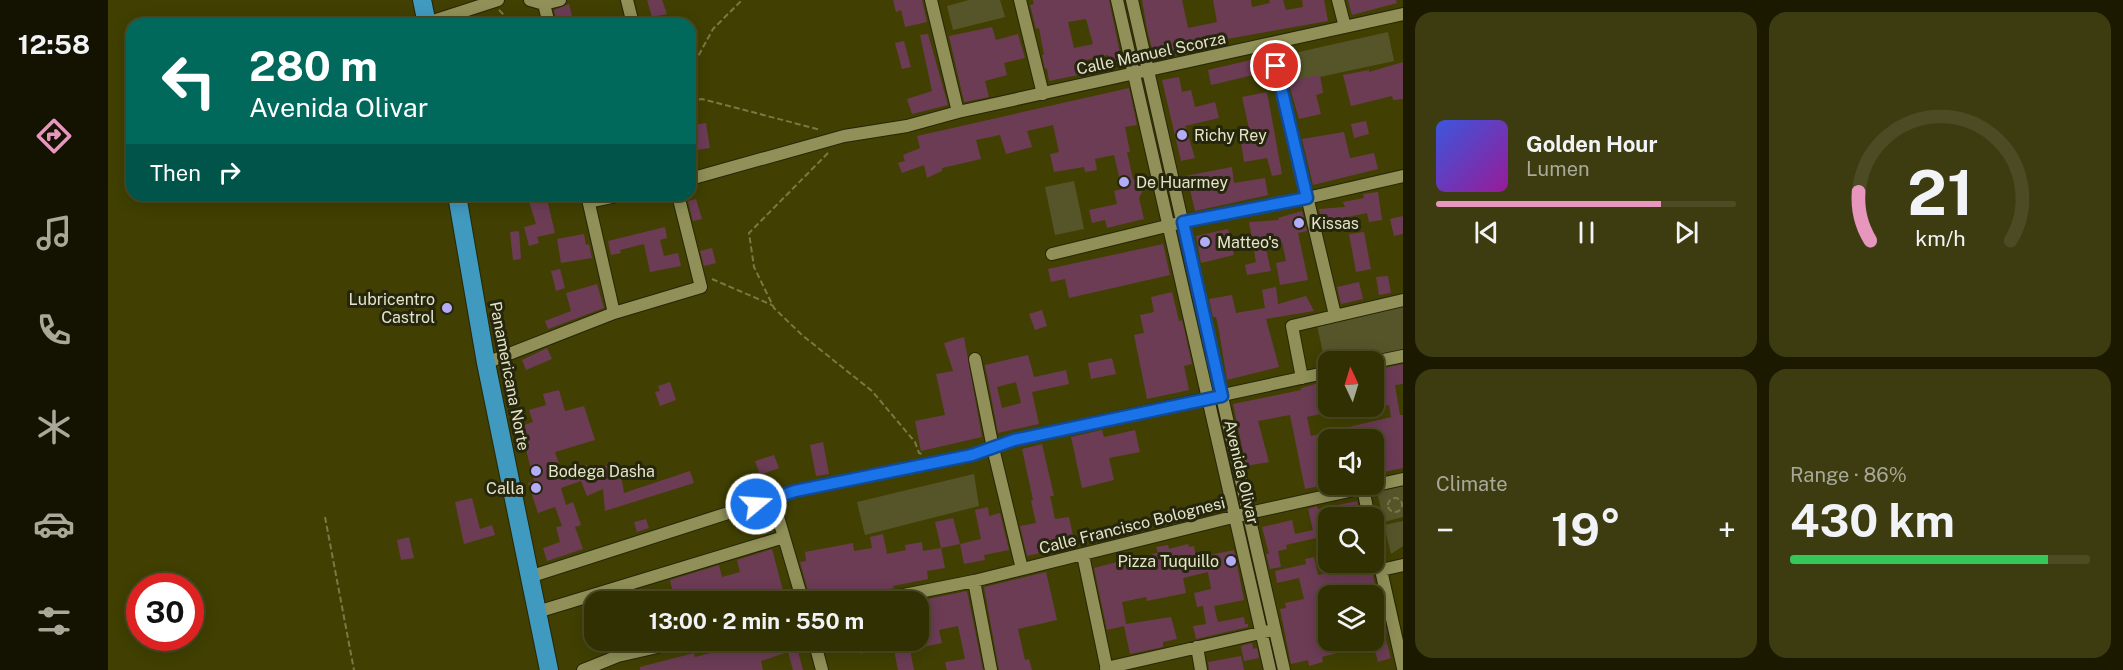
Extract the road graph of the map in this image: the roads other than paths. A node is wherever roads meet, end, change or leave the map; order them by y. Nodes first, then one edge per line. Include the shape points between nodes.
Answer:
1 (423, 0) edge
2 (530, 0) edge
3 (560, 0) edge
4 (627, 0) edge
5 (1020, 0) edge
6 (1117, 0) edge
7 (1132, 0) edge
8 (1338, 0) edge
9 (494, 1) edge
10 (934, 1) edge
11 (544, 4) junction
12 (1403, 14) edge
13 (426, 18) edge
14 (444, 18) edge
15 (548, 18) edge
16 (632, 18) edge
17 (1345, 27) junction
18 (1271, 44) junction
19 (1148, 71) junction
20 (1133, 74) junction
21 (1043, 94) junction
22 (958, 112) junction
23 (1403, 176) edge
24 (696, 177) edge
25 (1307, 198) junction
26 (458, 201) edge
27 (588, 201) edge
28 (680, 201) edge
29 (1183, 222) junction
30 (1167, 226) junction
31 (1053, 254) dead end
32 (1403, 300) edge
33 (614, 313) junction
34 (1335, 315) junction
35 (1403, 356) edge
36 (975, 359) dead end
37 (1384, 360) edge
38 (486, 363) junction
39 (1318, 374) edge
40 (1302, 378) junction
41 (1222, 396) junction
42 (1208, 399) junction
43 (993, 448) junction
44 (1403, 479) edge
45 (1384, 483) edge
46 (1330, 495) edge
47 (778, 497) junction
48 (1249, 513) junction
49 (1235, 516) junction
50 (784, 537) junction
51 (1083, 555) junction
52 (1403, 565) edge
53 (1022, 569) junction
54 (1384, 569) edge
55 (1382, 573) edge
56 (529, 577) junction
57 (974, 580) junction
58 (800, 591) edge
59 (922, 591) edge
60 (537, 612) junction
61 (1275, 630) junction
62 (1262, 633) junction
63 (1197, 647) junction
64 (640, 651) edge
65 (817, 651) edge
66 (618, 656) junction
67 (1403, 668) edge
68 (1106, 669) edge
69 (549, 670) edge
70 (583, 670) edge
71 (622, 670) edge
72 (822, 670) edge
73 (991, 670) edge
74 (1201, 670) edge
75 (1270, 670) edge
76 (1284, 670) edge

1 - 13 highway
2 - 11 street
3 - 11 street
4 - 16 street
5 - 21 street
6 - 20 street, Avenida Olivar
7 - 19 street, Avenida Olivar
8 - 17 street
9 - 14 street
10 - 22 street
11 - 15 street
12 - 17 street, Calle Manuel Scorza
17 - 18 street, Calle Manuel Scorza
18 - 19 street, Calle Manuel Scorza
18 - 25 street
19 - 20 street, Calle Manuel Scorza
19 - 29 street, Avenida Olivar
20 - 21 street, Calle Manuel Scorza
20 - 30 street, Avenida Olivar
21 - 22 street, Calle Manuel Scorza
22 - 24 street, Calle Manuel Scorza via 907,126 844,136
23 - 25 street
25 - 29 street
25 - 34 street
26 - 38 highway, Panamericana Norte
27 - 33 street
28 - 33 street via 701,287
29 - 30 street
29 - 41 street, Avenida Olivar
30 - 31 street
30 - 42 street, Avenida Olivar
32 - 34 street
33 - 38 street
34 - 40 street via 1292,326
35 - 37 street
36 - 43 street
38 - 56 highway, Panamericana Norte
39 - 40 street
40 - 41 street
41 - 42 street
41 - 48 street, Avenida Olivar
42 - 43 street via 1014,440
42 - 49 street, Avenida Olivar
43 - 47 street
43 - 53 street
44 - 45 street, Calle Francisco Bolognesi
46 - 48 street, Calle Francisco Bolognesi
47 - 50 street via 776,510
47 - 56 street
48 - 49 street, Calle Francisco Bolognesi
48 - 61 street, Avenida Olivar
49 - 51 street, Calle Francisco Bolognesi
49 - 62 street, Avenida Olivar
50 - 58 street
50 - 60 street
51 - 53 street, Calle Francisco Bolognesi
51 - 68 street
52 - 54 street
53 - 57 street, Calle Francisco Bolognesi
55 - 67 street
56 - 60 highway, Panamericana Norte
57 - 59 street, Calle Francisco Bolognesi
57 - 73 street
60 - 69 highway, Panamericana Norte
61 - 62 street
61 - 76 street, Avenida Olivar
62 - 63 street
62 - 75 street, Avenida Olivar
63 - 68 street
63 - 74 street
64 - 66 street
65 - 72 street
66 - 70 street
66 - 71 street

